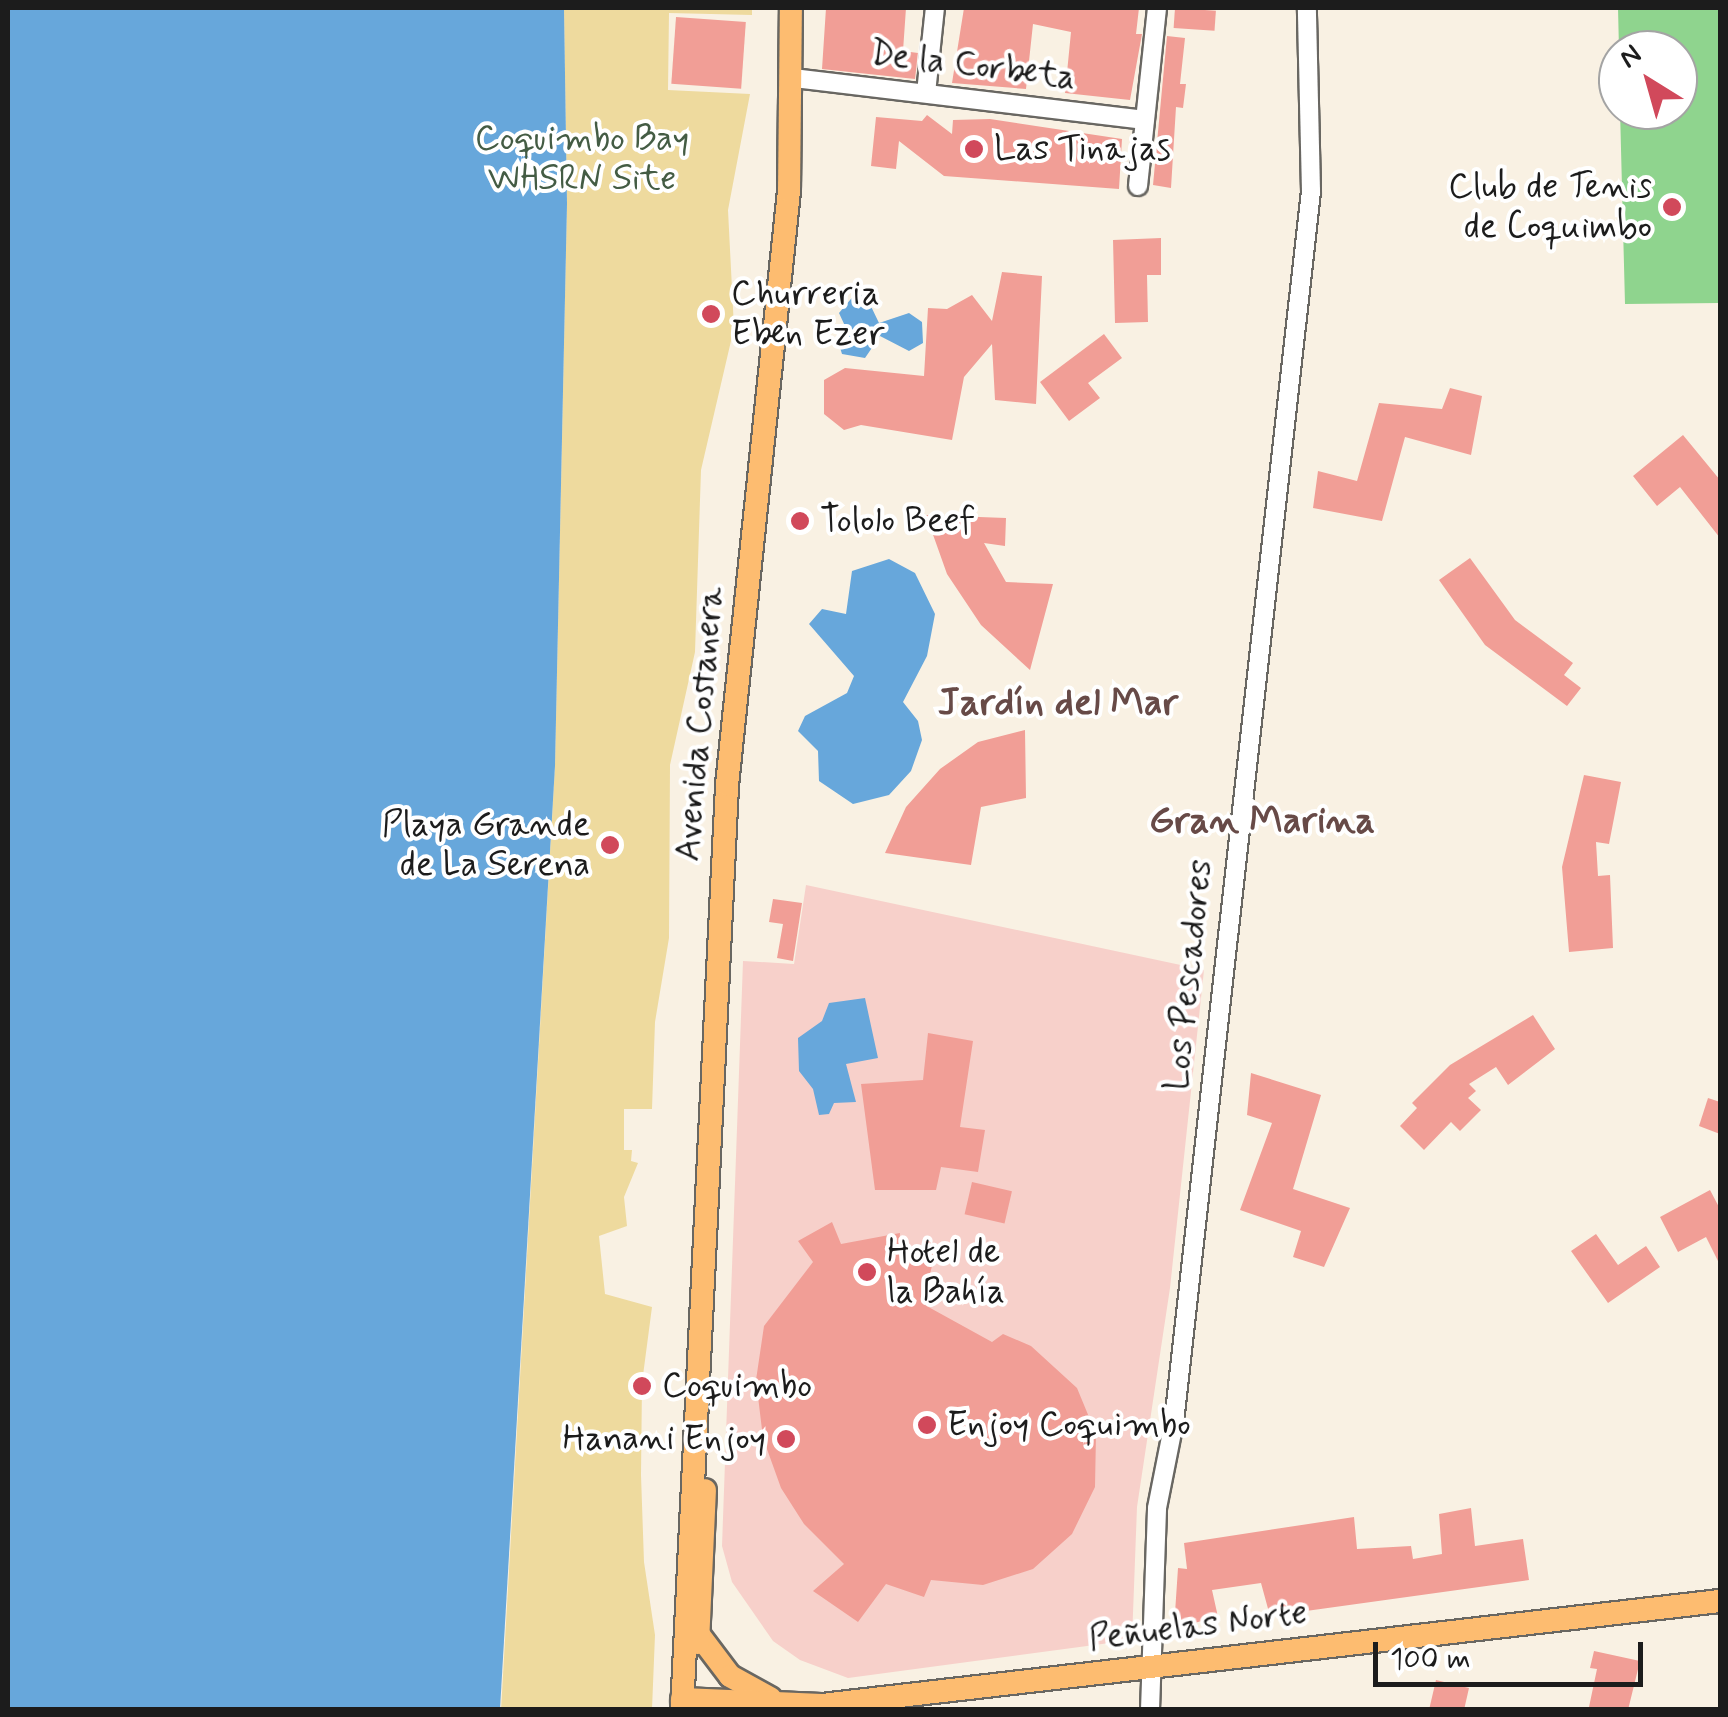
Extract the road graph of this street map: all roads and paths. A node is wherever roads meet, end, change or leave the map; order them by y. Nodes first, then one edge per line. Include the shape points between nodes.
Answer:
1 (790, 8) edge
2 (936, 8) edge
3 (1157, 8) edge
4 (1308, 8) edge
5 (793, 78) junction
6 (926, 93) junction
7 (1144, 120) junction
8 (1138, 186) dead end
9 (699, 1448) junction
10 (1720, 1601) edge
11 (699, 1635) junction
12 (1153, 1668) junction
13 (689, 1704) edge
14 (787, 1706) edge
15 (1150, 1710) edge

1 - 5 main road, Avenida Costanera
2 - 6 street
3 - 7 street
4 - 12 street, Los Pescadores via 1311,191 1174,1422 1158,1508
5 - 6 street, De la Corbeta
5 - 9 main road, Avenida Costanera via 789,191 727,784
6 - 7 street, De la Corbeta
7 - 8 street
9 - 11 main road, Avenida Costanera via 706,1518
9 - 13 main road, Avenida Costanera
10 - 12 main road, Peñuelas Norte
11 - 13 main road, Avenida Costanera
11 - 14 main road via 730,1676
12 - 14 main road, Peñuelas Norte
12 - 15 street, Los Pescadores
13 - 14 main road, Peñuelas Norte

